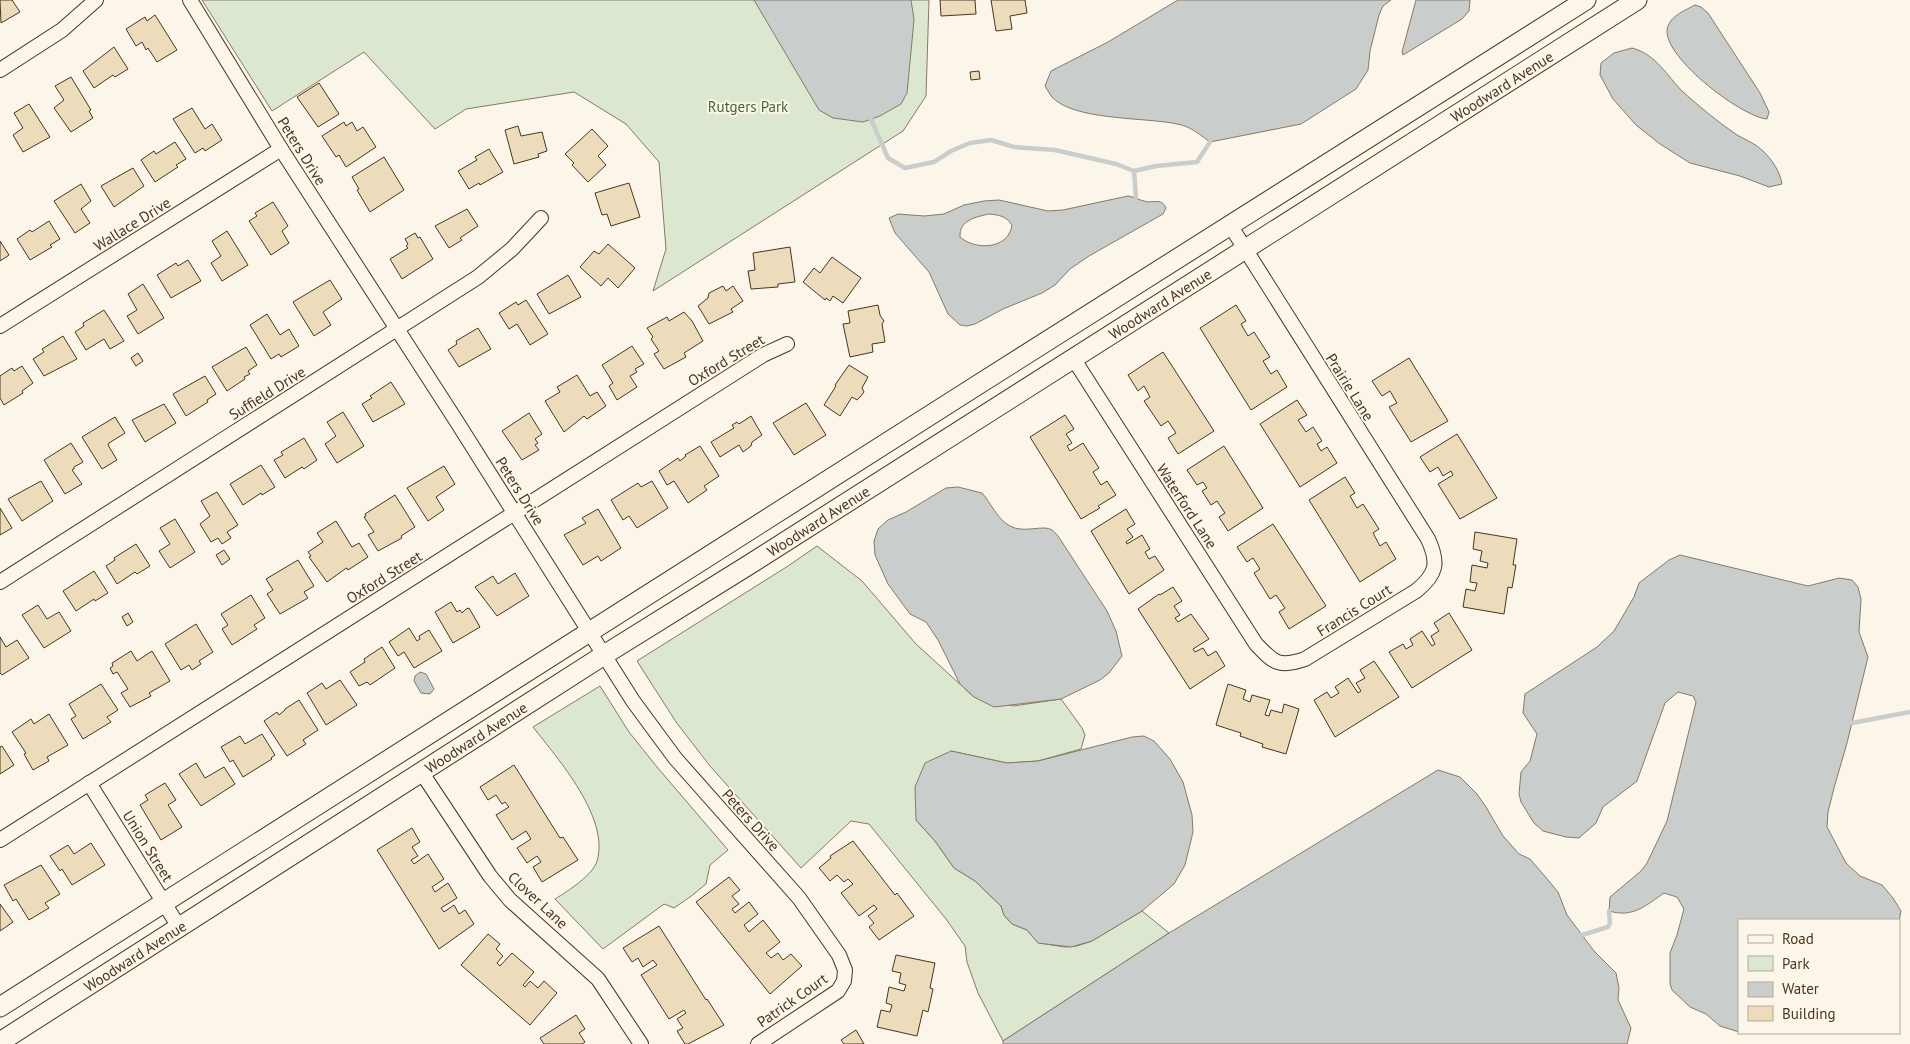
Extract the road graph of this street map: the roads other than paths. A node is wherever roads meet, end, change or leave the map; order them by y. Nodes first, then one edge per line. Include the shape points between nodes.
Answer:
1 (96, 0) edge
2 (190, 0) edge
3 (1586, 0) edge
4 (1637, 0) edge
5 (0, 70) edge
6 (281, 149) junction
7 (541, 218) dead end
8 (1230, 225) junction
9 (1245, 249) junction
10 (0, 326) edge
11 (397, 330) junction
12 (787, 344) dead end
13 (1073, 358) junction
14 (515, 513) junction
15 (1434, 568) joint
16 (0, 582) edge
17 (590, 631) junction
18 (604, 655) junction
19 (1282, 664) joint
20 (422, 772) junction
21 (89, 783) junction
22 (0, 840) edge
23 (164, 902) junction
24 (179, 927) junction
25 (844, 981) joint
26 (0, 1007) edge
27 (0, 1042) edge
28 (641, 1044) edge
29 (758, 1044) edge

1 - 5 street via 62,30
2 - 6 street, Peters Drive
3 - 8 street, Woodward Avenue
4 - 9 street, Woodward Avenue
6 - 10 street, Wallace Drive
6 - 11 street, Peters Drive
7 - 11 street, Suffield Drive via 484,272
8 - 9 street, Prairie Lane
8 - 17 street, Woodward Avenue
9 - 13 street, Woodward Avenue
9 - 15 street, Prairie Lane via 1428,539 1435,554
11 - 14 street, Peters Drive
11 - 16 street, Suffield Drive
12 - 14 street, Oxford Street via 764,355
13 - 18 street, Woodward Avenue
13 - 19 street, Waterford Lane via 1256,644 1271,660
14 - 17 street, Peters Drive
14 - 21 street, Oxford Street
15 - 19 street, Francis Court via 1428,582 1416,591 1305,659
17 - 18 street, Peters Drive
17 - 23 street, Woodward Avenue
18 - 20 street, Woodward Avenue
18 - 25 street, Peters Drive via 665,745 816,920 840,955
20 - 24 street, Woodward Avenue
20 - 28 street, Clover Lane via 490,876 510,900 598,978
21 - 22 street, Oxford Street
21 - 23 street, Union Street
23 - 24 street, Union Street
23 - 26 street, Woodward Avenue
24 - 27 street, Woodward Avenue
25 - 29 street, Patrick Court via 838,992

